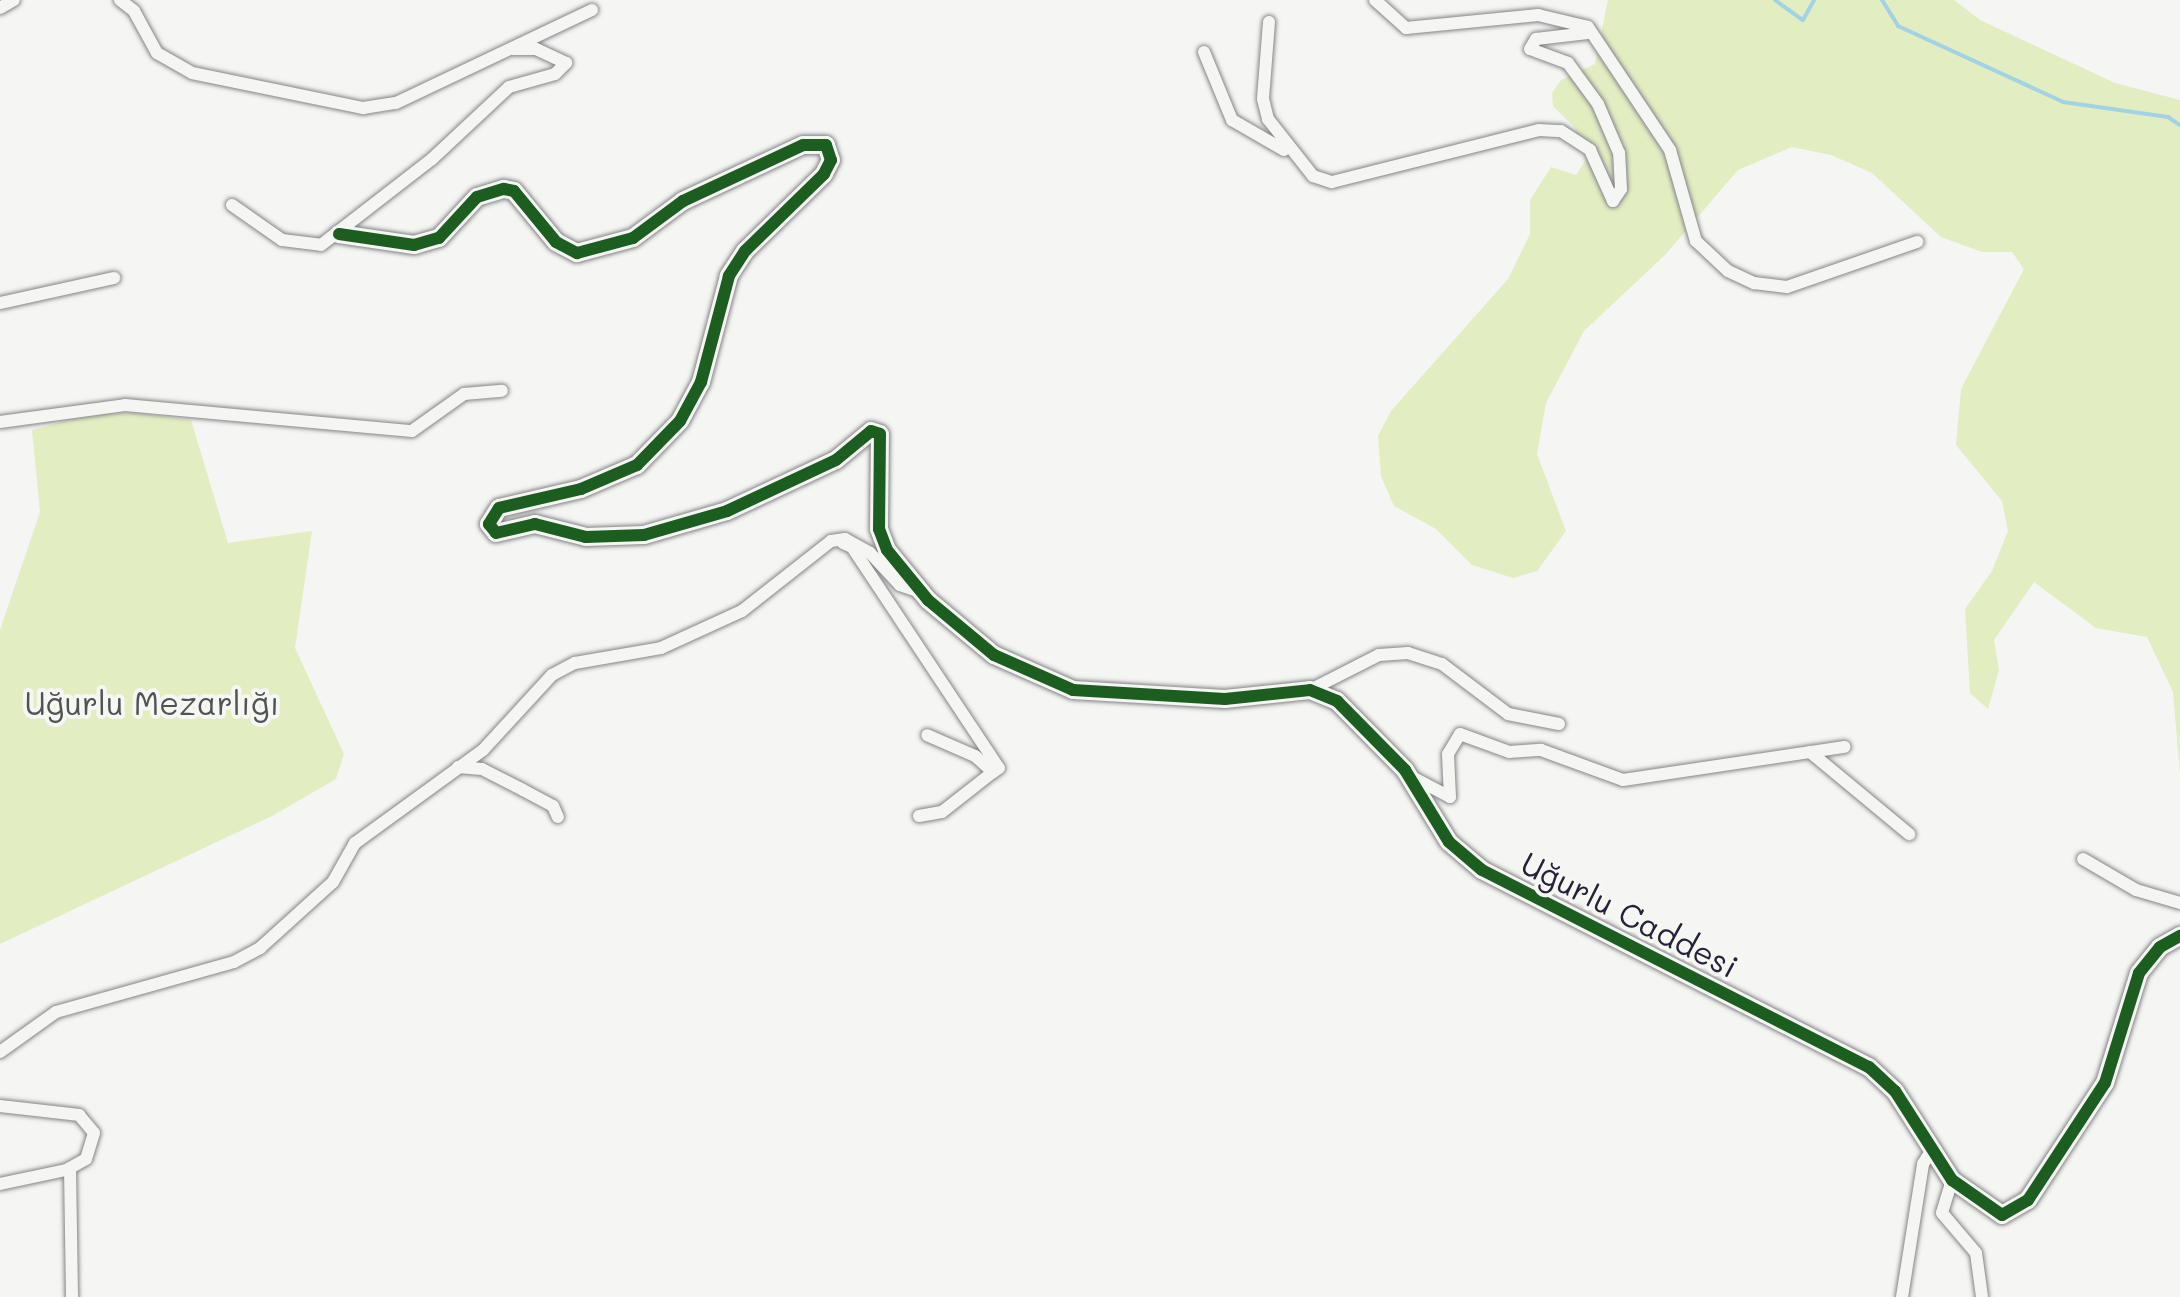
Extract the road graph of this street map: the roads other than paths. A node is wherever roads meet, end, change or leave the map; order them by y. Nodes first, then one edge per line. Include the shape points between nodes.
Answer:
1 (14, 0) edge
2 (120, 0) edge
3 (1375, 0) edge
4 (0, 8) edge
5 (592, 10) dead end
6 (1270, 22) dead end
7 (1588, 33) junction
8 (505, 49) junction
9 (1204, 52) dead end
10 (1291, 154) junction
11 (232, 205) dead end
12 (339, 234) junction
13 (1917, 242) dead end
14 (114, 278) dead end
15 (0, 303) edge
16 (502, 391) dead end
17 (0, 422) edge
18 (836, 540) junction
19 (920, 592) junction
20 (1310, 690) junction
21 (1559, 724) dead end
22 (927, 735) dead end
23 (1845, 747) dead end
24 (1810, 752) junction
25 (458, 767) junction
26 (993, 772) junction
27 (1409, 776) junction
28 (919, 816) dead end
29 (558, 817) dead end
30 (1909, 834) dead end
31 (2083, 860) dead end
32 (2180, 903) edge
33 (2180, 936) edge
34 (0, 1052) edge
35 (0, 1106) edge
36 (1931, 1151) junction
37 (70, 1168) junction
38 (1952, 1180) junction
39 (0, 1184) edge
40 (72, 1297) edge
41 (1902, 1297) edge
42 (1982, 1297) edge

1 - 4 street
2 - 8 street via 134,11 157,53 192,73 363,108 396,103
3 - 7 street via 1406,28 1548,16 1573,18
5 - 8 street
6 - 10 street via 1263,99
7 - 10 street via 1536,38 1530,49 1568,64 1598,104 1619,153 1621,189 1612,201 1580,137 1539,130 1332,182 1313,176
7 - 13 street via 1670,150 1696,241 1728,271 1754,284 1787,287
8 - 12 street via 536,50 566,63 554,74 509,87
9 - 10 street via 1232,120
11 - 12 street via 300,246 321,245
12 - 19 street via 414,245 438,238 477,197 504,189 514,190 556,242 577,253 633,238 683,201 803,145 826,145 831,160 824,174 745,250 729,276 701,382 680,421 637,464 582,489 510,503 489,524 496,533 535,524 586,537 644,535 726,512 791,483 836,460 871,431 880,434 882,446 878,529
14 - 15 street
16 - 17 street via 464,394 412,431 126,405
18 - 19 street via 855,540 900,585
18 - 25 street via 742,611 661,648 575,662 552,674 483,750
18 - 26 street via 852,547 955,710 994,756 999,768
19 - 20 street via 994,655 1074,690 1226,699
20 - 21 street via 1379,655 1408,653 1442,664 1508,714
20 - 27 street, Uğurlu Caddesi via 1337,702
22 - 26 street via 966,751
23 - 24 street
24 - 27 street via 1623,780 1541,750 1509,752 1460,734 1448,754 1450,797
24 - 30 street
25 - 29 street via 482,770 523,790 553,806
25 - 34 street via 355,843 333,882 260,948 234,962 56,1012
26 - 28 street via 942,812
27 - 36 street, Uğurlu Caddesi via 1449,842 1482,870 1869,1067 1895,1091
31 - 32 street via 2136,890
33 - 38 street, Uğurlu Caddesi via 2160,947 2139,973 2105,1084 2028,1200 2002,1215
35 - 37 street via 79,1115 94,1133 86,1159
36 - 38 street, Uğurlu Caddesi
36 - 41 street via 1923,1164
37 - 39 street
37 - 40 street
38 - 42 street via 1942,1213 1976,1252

